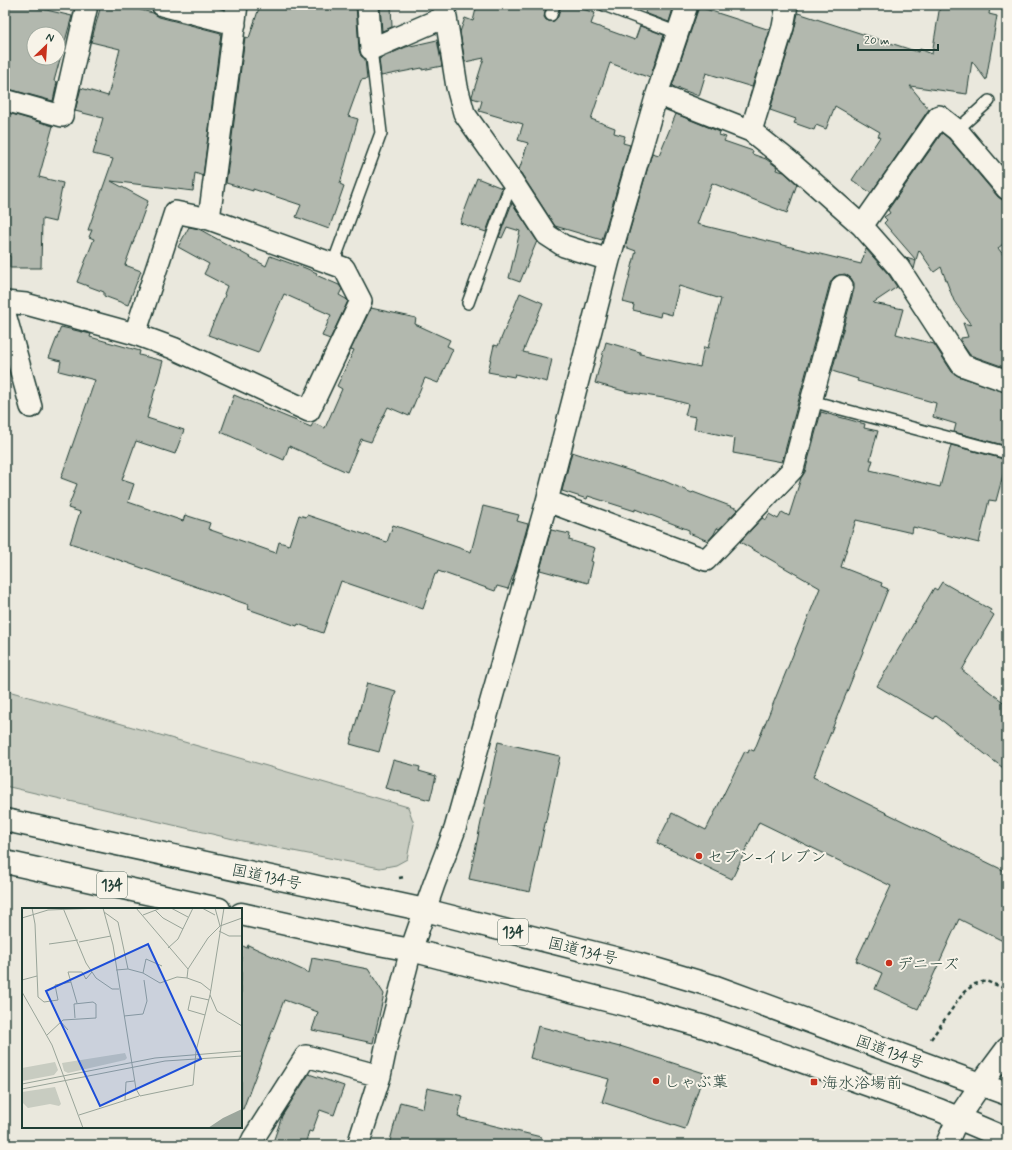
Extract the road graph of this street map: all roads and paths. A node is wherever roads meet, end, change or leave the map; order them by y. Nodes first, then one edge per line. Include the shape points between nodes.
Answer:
1 (87, 5) edge
2 (162, 5) edge
3 (368, 5) edge
4 (604, 5) edge
5 (687, 5) edge
6 (787, 5) edge
7 (445, 11) edge
8 (236, 14) edge
9 (678, 33) junction
10 (371, 49) junction
11 (657, 94) junction
12 (5, 100) edge
13 (989, 101) dead end
14 (957, 130) junction
15 (751, 132) junction
16 (512, 181) junction
17 (1007, 189) edge
18 (209, 219) junction
19 (862, 226) junction
20 (609, 260) junction
21 (332, 264) junction
22 (842, 286) dead end
23 (5, 302) edge
24 (468, 303) dead end
25 (5, 314) edge
26 (135, 334) junction
27 (1007, 381) edge
28 (811, 401) junction
29 (31, 407) dead end
30 (1007, 453) edge
31 (547, 501) junction
32 (5, 820) edge
33 (5, 862) edge
34 (214, 908) edge
35 (425, 910) junction
36 (242, 914) edge
37 (411, 950) junction
38 (1007, 988) edge
39 (931, 1039) dead end
40 (1007, 1049) edge
41 (380, 1076) junction
42 (981, 1084) junction
43 (1007, 1094) edge
44 (958, 1118) junction
45 (1007, 1139) edge
46 (250, 1145) edge
47 (358, 1145) edge
48 (946, 1145) edge

1 - 12 street via 62,116
2 - 8 street
3 - 10 street
4 - 9 lane
5 - 9 street
6 - 15 street via 783,27
7 - 10 street
7 - 16 street via 457,87 464,113
8 - 18 street
9 - 11 street
10 - 21 lane via 381,133
11 - 15 street
11 - 20 street
13 - 14 lane
14 - 17 street
14 - 19 street via 939,116
15 - 19 street via 790,162
16 - 20 street via 547,235 564,246
16 - 24 lane
18 - 21 street
18 - 26 street via 175,212
19 - 27 street via 899,268 962,365
20 - 31 street
21 - 26 street via 344,268 361,301 309,411 173,348
22 - 28 street
23 - 26 street via 26,304
25 - 29 street
28 - 30 lane
28 - 31 street via 793,469 706,560
31 - 35 street via 455,829
32 - 35 main road, 国道134号 / 134
33 - 34 main road, 134
35 - 37 street
35 - 42 main road, 国道134号 / 134 via 638,964 716,987
36 - 37 main road
37 - 41 street
37 - 44 main road via 705,1027
38 - 39 path via 986,981 975,984 964,992
40 - 42 main road
41 - 46 street via 306,1056
41 - 47 street
42 - 43 main road, 国道134号 / 134
42 - 44 street
44 - 45 main road
44 - 48 street

